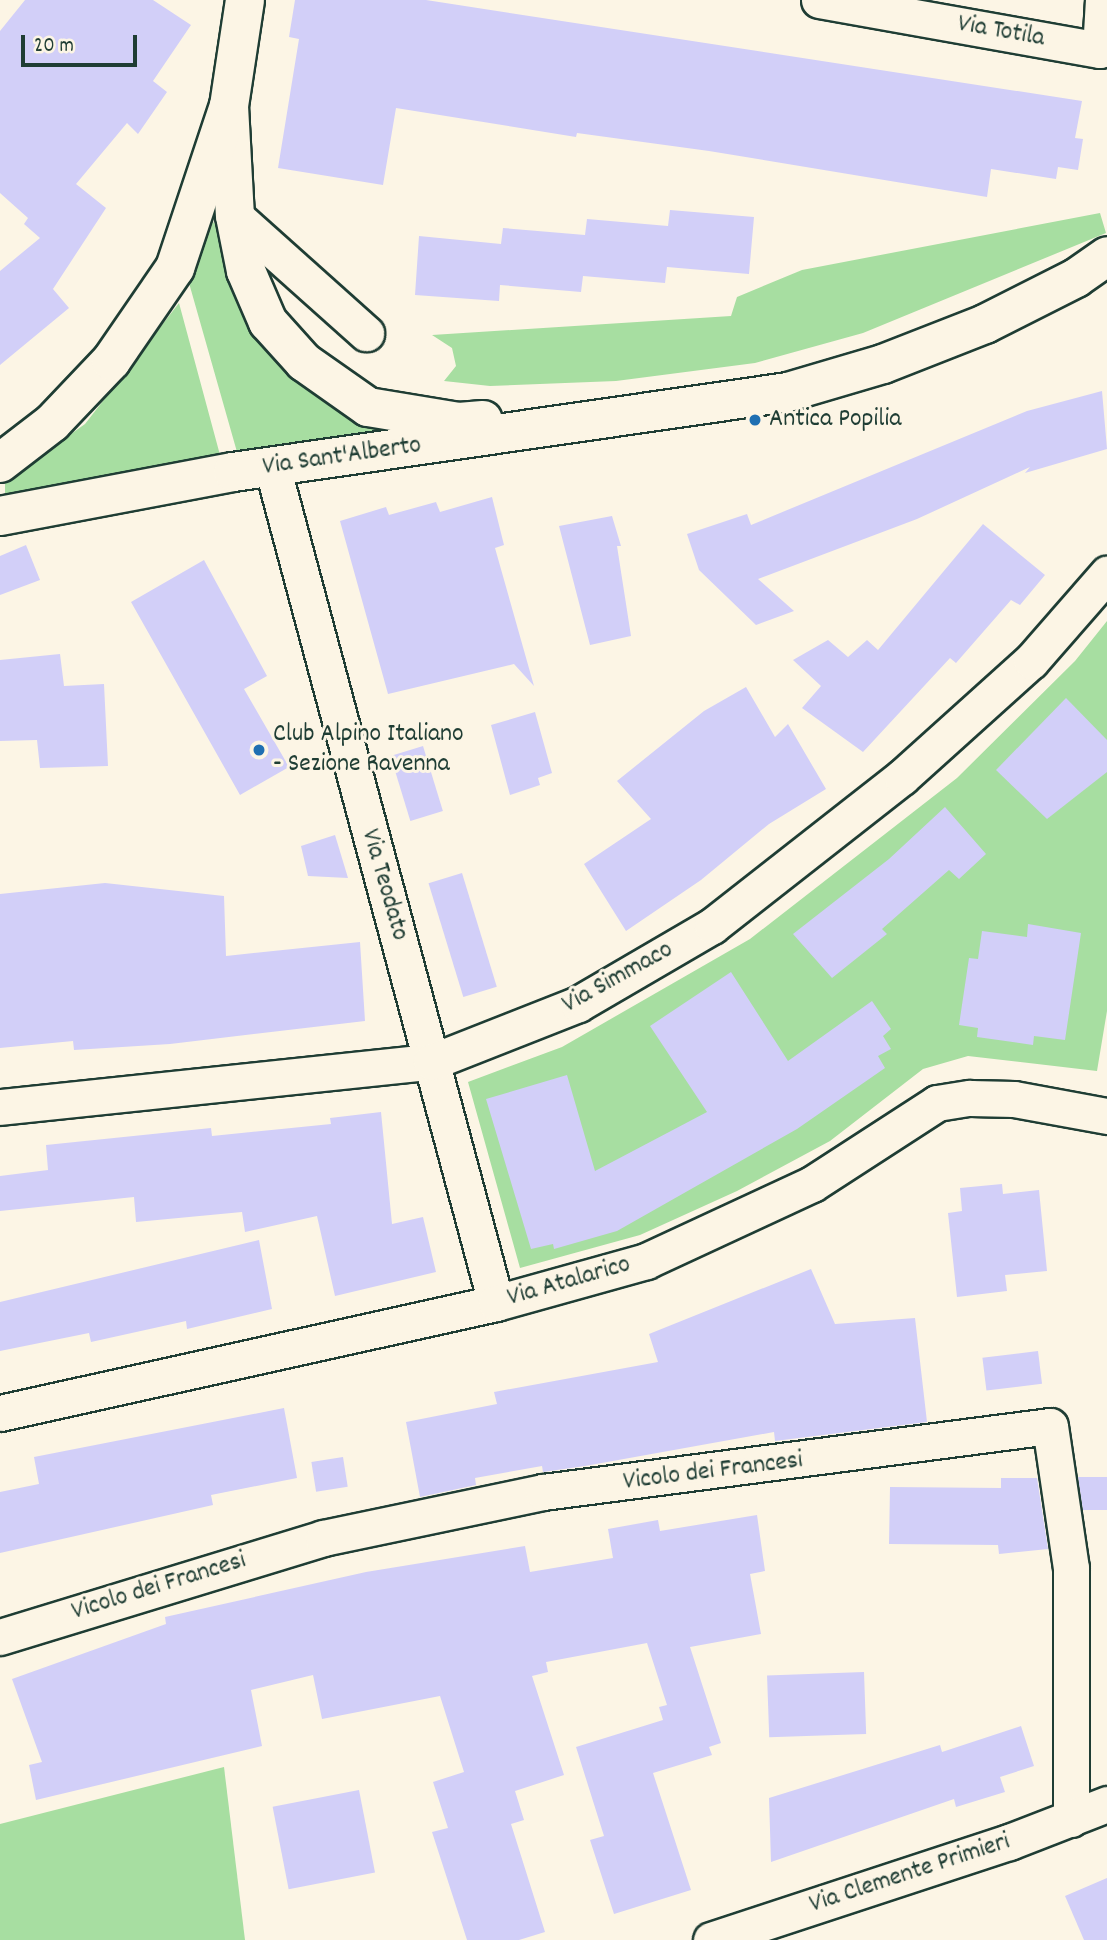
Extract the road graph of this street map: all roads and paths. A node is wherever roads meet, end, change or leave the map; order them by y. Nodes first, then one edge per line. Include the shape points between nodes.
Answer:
1 (245, 0) edge
2 (819, 0) edge
3 (1103, 0) edge
4 (229, 106) junction
5 (235, 216) junction
6 (1107, 256) edge
7 (366, 333) dead end
8 (687, 410) junction
9 (0, 463) edge
10 (272, 466) junction
11 (0, 516) edge
12 (1107, 574) edge
13 (432, 1062) junction
14 (0, 1107) edge
15 (1107, 1116) edge
16 (496, 1303) junction
17 (0, 1413) edge
18 (0, 1637) edge
19 (1107, 1804) edge
20 (1071, 1819) junction
21 (711, 1940) edge

1 - 4 street, Via Sant'Alberto
2 - 3 street, Via Totila via 1100,50
4 - 5 street, Via Sant'Alberto
4 - 9 street, Via Sant'Alberto via 175,268 111,362 52,424
5 - 7 street
5 - 8 street, Via Sant'Alberto via 246,271 268,321 304,362 368,407 459,422 568,410
6 - 8 street, Via Sant'Alberto via 1076,278 985,324 883,364 788,392
8 - 10 street, Via Sant'Alberto
10 - 11 street, Via Sant'Alberto
10 - 13 street, Via Teodato
12 - 13 street, Via Simmaco via 1031,661 902,777 712,926 578,1004
13 - 14 street, Via Simmaco
13 - 16 street, Via Teodato
15 - 16 street, Via Atalarico via 1014,1099 937,1103 812,1184 646,1261
16 - 17 street, Via Atalarico
18 - 20 street, Vicolo dei Francesi via 323,1538 542,1492 775,1466 1050,1426 1071,1568
19 - 20 street, Via Clemente Primieri
20 - 21 street, Via Clemente Primieri

